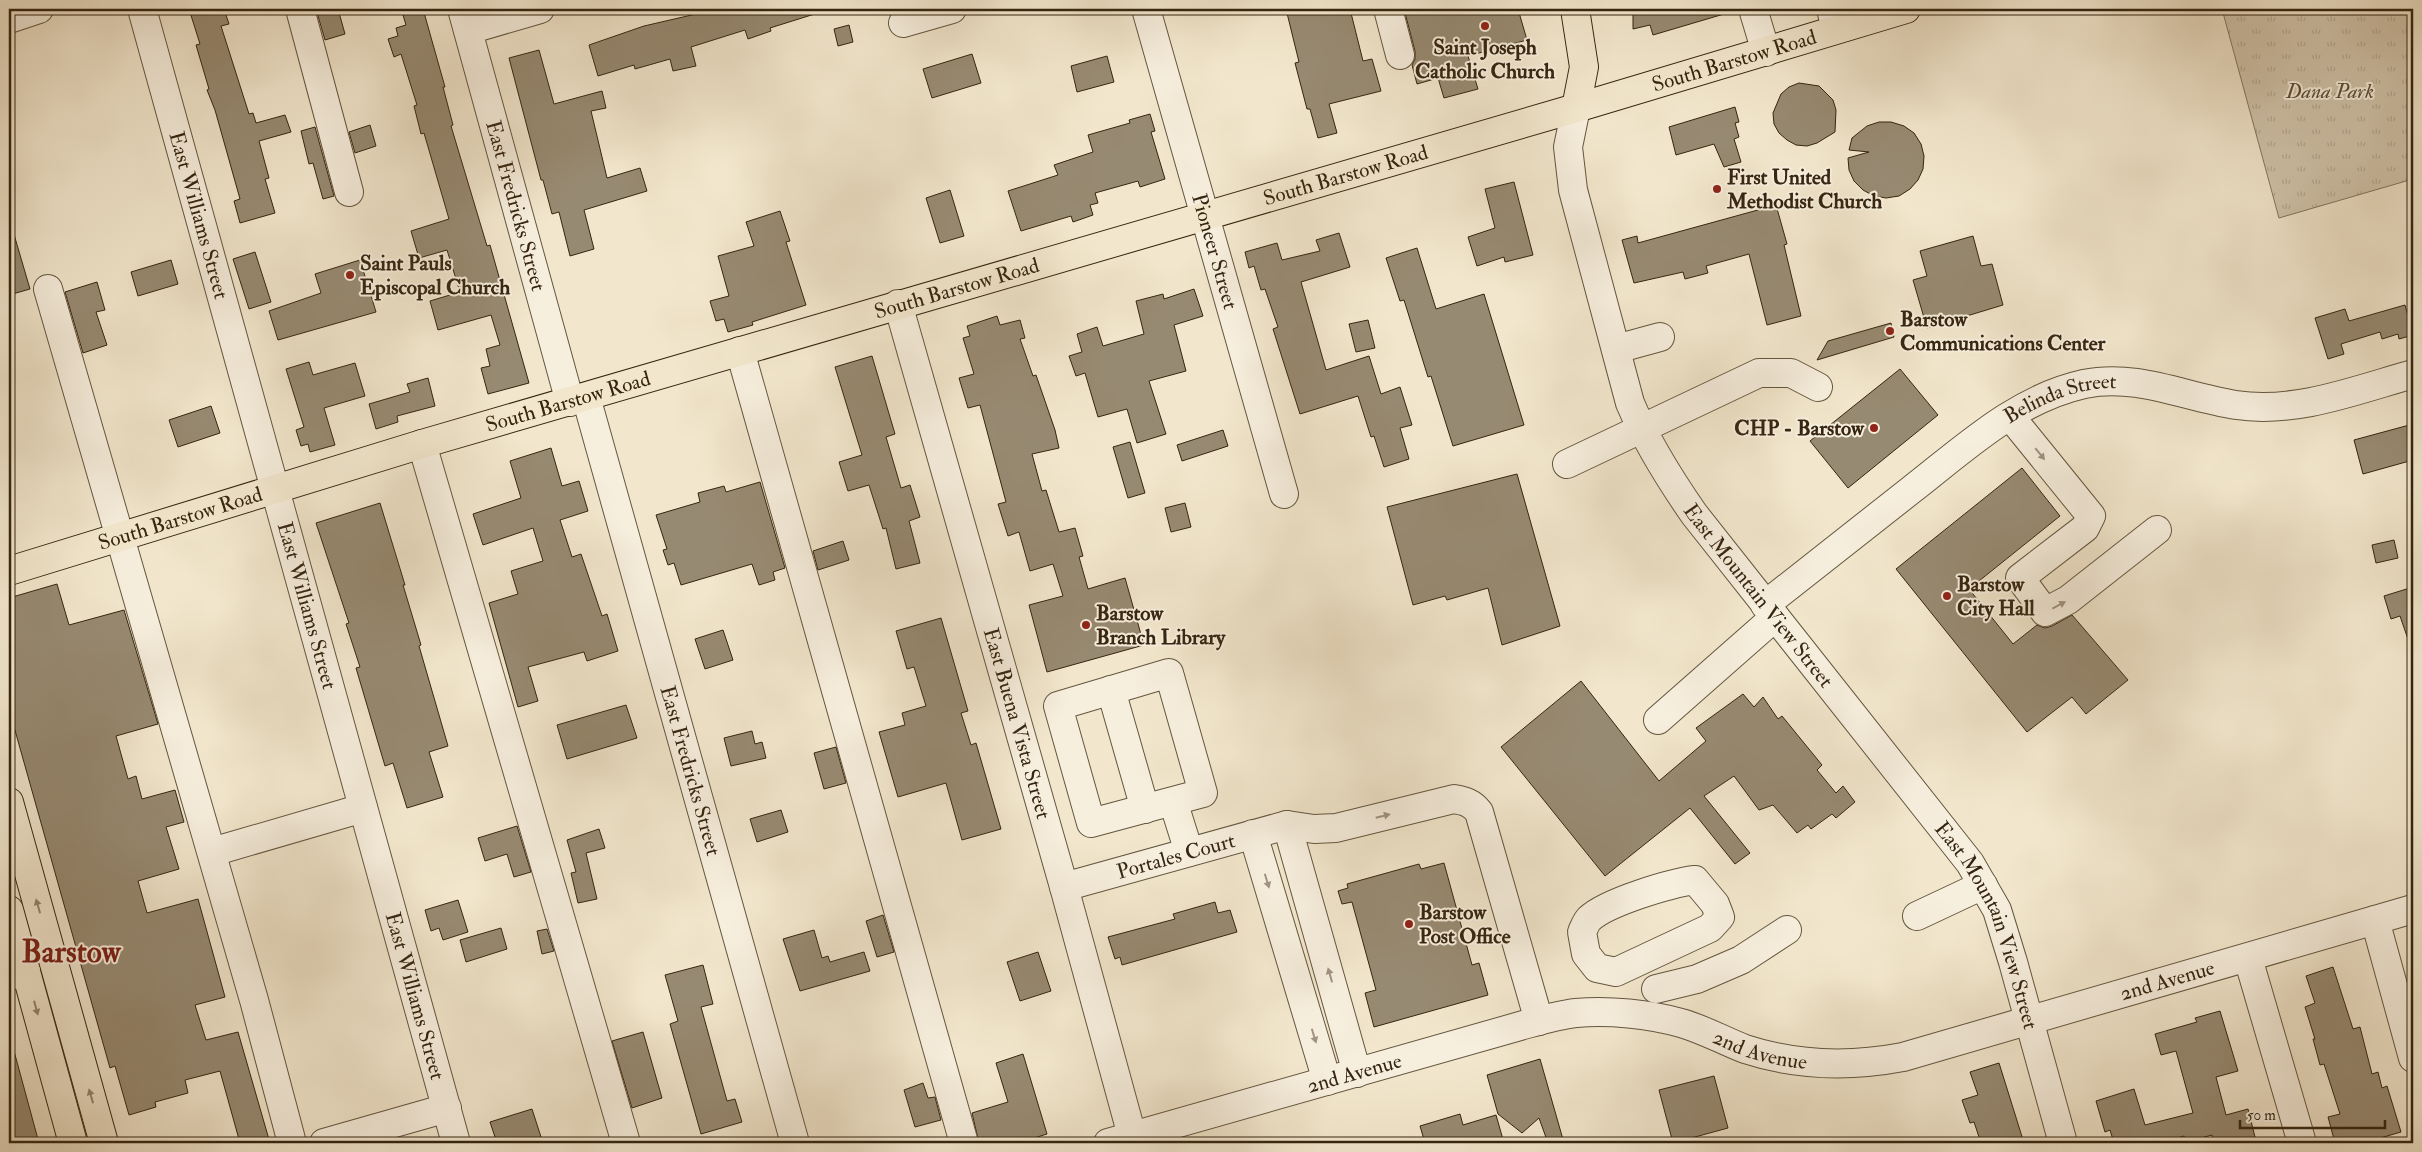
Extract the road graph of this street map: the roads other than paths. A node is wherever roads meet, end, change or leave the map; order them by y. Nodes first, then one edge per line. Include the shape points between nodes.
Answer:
1 (39, 9) edge
2 (142, 9) edge
3 (300, 9) edge
4 (540, 9) edge
5 (952, 9) edge
6 (1146, 9) edge
7 (1388, 9) edge
8 (1575, 9) edge
9 (1753, 9) edge
10 (1906, 9) edge
11 (9, 19) edge
12 (465, 19) edge
13 (1834, 19) edge
14 (903, 23) dead end
15 (1766, 52) junction
16 (1400, 54) dead end
17 (1576, 108) junction
18 (348, 192) dead end
19 (1205, 216) junction
20 (48, 289) dead end
21 (898, 304) junction
22 (1660, 337) dead end
23 (1616, 349) junction
24 (740, 351) junction
25 (2413, 374) edge
26 (1818, 387) dead end
27 (578, 400) junction
28 (2010, 416) junction
29 (1641, 429) junction
30 (422, 444) junction
31 (1567, 464) dead end
32 (274, 489) junction
33 (1284, 494) dead end
34 (2157, 530) dead end
35 (121, 536) junction
36 (9, 571) edge
37 (1770, 611) junction
38 (1111, 690) junction
39 (1658, 720) dead end
40 (1173, 801) junction
41 (9, 802) edge
42 (363, 808) junction
43 (1145, 809) junction
44 (1288, 824) junction
45 (1253, 834) junction
46 (212, 852) junction
47 (1189, 852) junction
48 (1983, 885) junction
49 (1064, 887) junction
50 (2413, 909) edge
51 (9, 910) edge
52 (1917, 916) dead end
53 (2375, 920) junction
54 (1787, 930) dead end
55 (1649, 958) junction
56 (2248, 958) junction
57 (17, 974) edge
58 (1656, 990) junction
59 (1657, 1019) junction
60 (2028, 1019) junction
61 (1539, 1021) junction
62 (2413, 1058) edge
63 (1357, 1072) junction
64 (1327, 1081) junction
65 (447, 1108) junction
66 (1124, 1141) edge
67 (73, 1143) edge
68 (104, 1143) edge
69 (292, 1143) edge
70 (324, 1143) edge
71 (456, 1143) edge
72 (626, 1143) edge
73 (795, 1143) edge
74 (964, 1143) edge
75 (2063, 1143) edge
76 (2302, 1143) edge

1 - 11 street
2 - 32 street, East Williams Street
3 - 18 street
4 - 12 street
5 - 14 street
6 - 19 street, Pioneer Street
7 - 16 street
8 - 17 main road, East Mountain View Street via 1584,67
9 - 15 street
10 - 13 main road, South Barstow Road
12 - 27 street, East Fredricks Street
13 - 15 main road, South Barstow Road
15 - 17 main road, South Barstow Road
17 - 19 main road, South Barstow Road
17 - 23 street, East Mountain View Street via 1568,147 1573,190
19 - 21 main road, South Barstow Road
19 - 33 street, Pioneer Street
20 - 35 street
21 - 24 main road, South Barstow Road
21 - 49 street, East Buena Vista Street
22 - 23 street
23 - 29 street, East Mountain View Street via 1630,403
24 - 27 main road, South Barstow Road
24 - 74 street
25 - 28 street, Belinda Street via 2312,402 2278,407 2236,405 2148,384 2120,381 2084,384 2041,397
26 - 29 street via 1791,373 1759,374
27 - 30 main road, South Barstow Road
27 - 73 street, East Fredricks Street
28 -> 34 street via 2091,516 2085,528 2020,578 2046,612 2068,600
28 - 37 street, Belinda Street
29 - 31 street
29 - 37 street, East Mountain View Street via 1657,460 1694,514
30 - 32 main road, South Barstow Road
30 - 72 street
32 - 35 main road, South Barstow Road
32 - 42 street, East Williams Street
35 - 36 main road, South Barstow Road
35 - 46 street
37 - 39 street, Belinda Street
37 - 48 street, East Mountain View Street via 1970,863
38 - 40 street via 1169,672 1203,793
38 - 43 street
38 - 43 street via 1058,706 1091,823
40 - 43 street
40 - 47 street
68 -> 41 main road
42 - 46 street
42 - 65 street, East Williams Street
44 - 45 street, Portales Court
44 -> 61 street via 1314,829 1336,828 1454,799 1474,805 1479,812
63 -> 44 street
45 - 47 street, Portales Court
45 -> 64 street
46 - 69 street
47 - 49 street, Portales Court
48 - 52 street
48 - 60 street, East Mountain View Street via 1997,910
49 - 66 street, East Buena Vista Street
50 - 53 street, 2nd Avenue
51 - 57 main road
53 - 56 street, 2nd Avenue
53 - 62 street
54 - 58 street via 1741,960 1697,979
55 - 55 street via 1710,928 1720,917 1715,904 1695,880 1677,882 1622,901 1589,919 1582,932 1586,954 1596,968 1616,972
55 - 58 street via 1656,978
56 - 60 street, 2nd Avenue
56 - 76 street
57 -> 67 main road
58 - 59 street
59 - 60 street, 2nd Avenue via 1681,1023 1746,1049 1788,1060 1829,1064 1870,1063 1903,1057
59 - 61 street, 2nd Avenue via 1599,1012 1574,1013
60 - 75 street, East Mountain View Street
61 - 63 street, 2nd Avenue
63 - 64 street, 2nd Avenue
64 - 66 street, 2nd Avenue
65 - 70 street
65 - 71 street, East Williams Street

